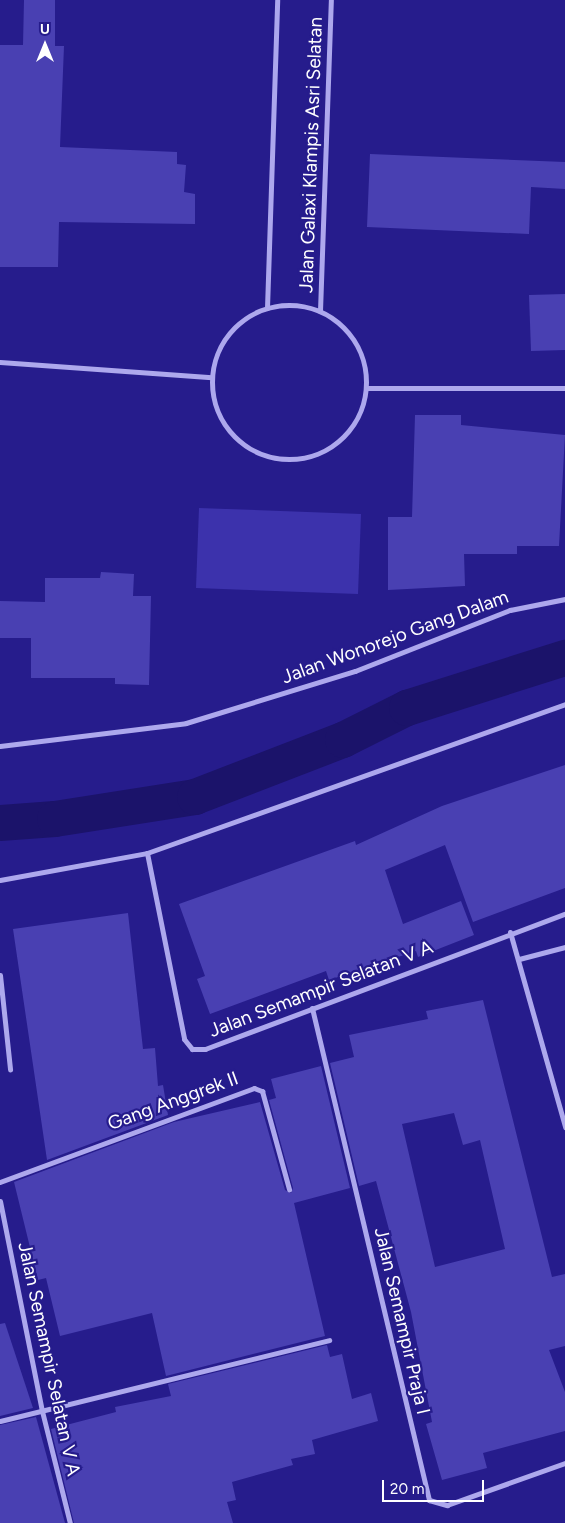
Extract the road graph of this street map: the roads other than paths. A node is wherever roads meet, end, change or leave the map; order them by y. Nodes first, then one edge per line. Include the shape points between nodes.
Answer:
1 (277, 0) edge
2 (331, 0) edge
3 (267, 308) junction
4 (320, 311) junction
5 (0, 362) edge
6 (211, 377) junction
7 (367, 388) junction
8 (565, 388) edge
9 (565, 599) edge
10 (565, 704) edge
11 (0, 746) edge
12 (148, 853) junction
13 (0, 880) edge
14 (565, 914) edge
15 (510, 932) junction
16 (565, 947) edge
17 (519, 959) junction
18 (0, 974) edge
19 (312, 1008) junction
20 (10, 1069) dead end
21 (565, 1127) edge
22 (0, 1182) edge
23 (289, 1189) dead end
24 (0, 1201) edge
25 (329, 1340) dead end
26 (42, 1411) junction
27 (0, 1421) edge
28 (565, 1462) edge
29 (70, 1523) edge

1 - 3 street, Jalan Galaxi Klampis Asri Selatan
2 - 4 street, Jalan Galaxi Klampis Asri Selatan
3 - 4 street via 294,305
3 - 6 street via 228,334 216,354
4 - 7 street via 341,324 355,342 364,364
5 - 6 street
6 - 7 street via 214,401 223,423 240,441 284,459 308,456 348,432 361,411
7 - 8 street
9 - 11 street, Jalan Wonorejo Gang Dalam via 510,610 355,671 186,723
10 - 12 street
12 - 13 street
12 - 19 street, Jalan Semampir Selatan V A via 184,1039 192,1049 205,1049
14 - 15 street, Jalan Semampir Selatan V A
15 - 17 street
15 - 19 street, Jalan Semampir Selatan V A
16 - 17 street
17 - 21 street
18 - 20 street
19 - 28 street, Jalan Semampir Praja I via 429,1500 447,1505
22 - 23 street, Gang Anggrek II via 254,1088 262,1091
24 - 26 street, Jalan Semampir Selatan V A
25 - 26 street
26 - 27 street
26 - 29 street, Jalan Semampir Selatan V A

